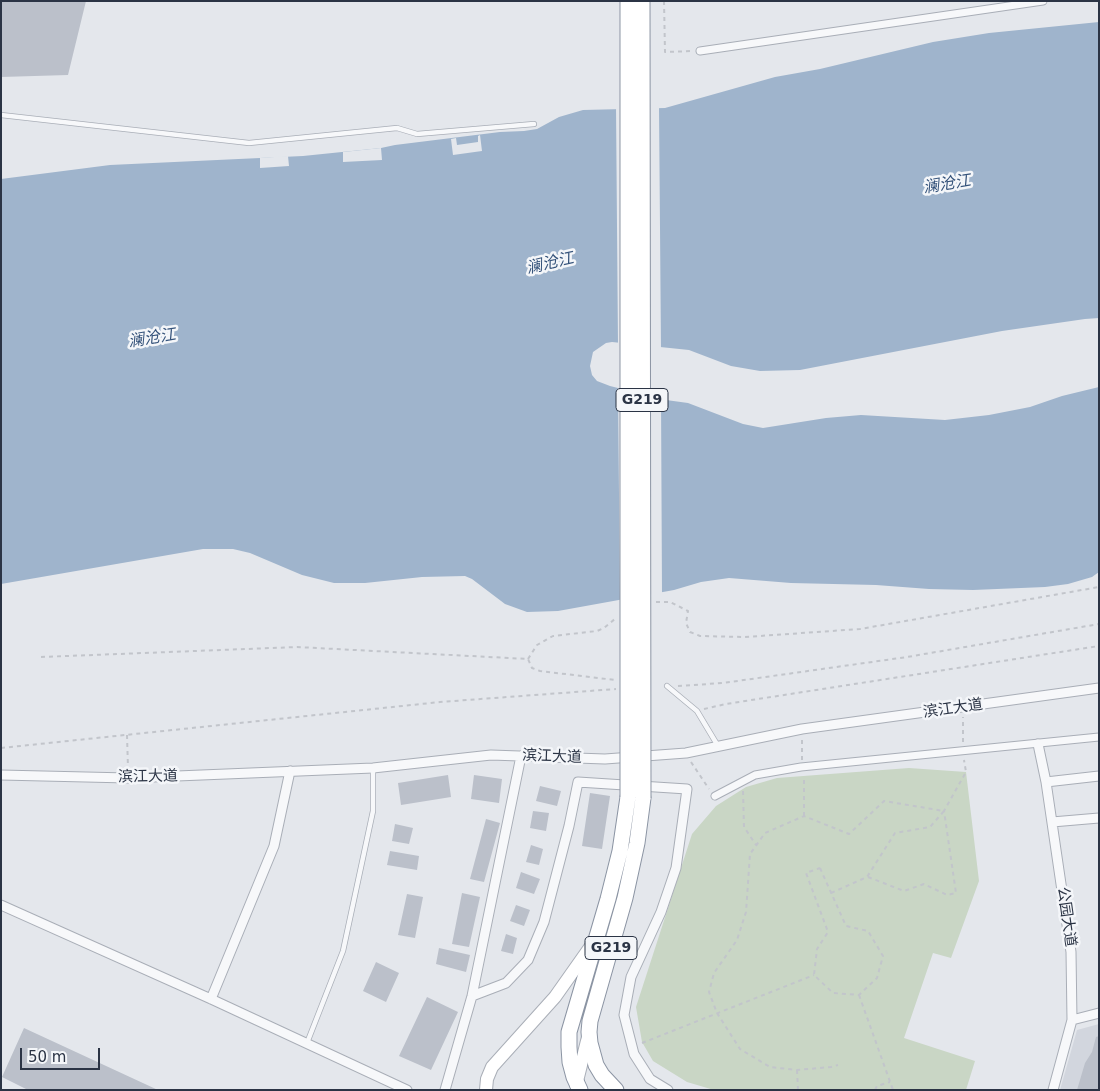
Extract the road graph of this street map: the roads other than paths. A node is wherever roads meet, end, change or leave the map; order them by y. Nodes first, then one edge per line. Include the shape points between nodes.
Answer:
1 (628, 1) edge
2 (642, 1) edge
3 (1043, 1) edge
4 (700, 51) road end
5 (1, 116) edge
6 (534, 124) dead end
7 (667, 686) road end
8 (1099, 688) edge
9 (1099, 737) edge
10 (1038, 744) junction
11 (718, 746) junction
12 (522, 756) junction
13 (373, 768) junction
14 (290, 772) junction
15 (1, 775) edge
16 (1099, 776) edge
17 (1046, 782) junction
18 (715, 796) road end
19 (635, 798) junction
20 (1099, 818) edge
21 (1052, 822) junction
22 (1, 905) edge
23 (597, 938) junction
24 (472, 996) junction
25 (211, 999) junction
26 (1099, 1013) edge
27 (1072, 1020) junction
28 (589, 1032) junction
29 (307, 1043) junction
30 (577, 1088) edge
31 (407, 1090) edge
32 (445, 1090) edge
33 (486, 1090) edge
34 (616, 1090) edge
35 (668, 1090) edge
36 (1053, 1090) edge

1 - 19 highway, G219, bridge
2 - 19 highway, G219, bridge
3 - 4 street
5 - 6 lane via 249,142 397,128 417,134
7 - 11 lane via 697,711
8 - 11 street, 滨江大道 via 802,729
9 - 10 street
10 - 17 street, 公园大道
10 - 18 street via 801,767 755,775
11 - 12 street, 滨江大道 via 686,753 605,759
12 - 13 street, 滨江大道 via 491,755
12 - 24 street
13 - 14 street, 滨江大道
13 - 29 lane via 374,812 342,951
14 - 15 street, 滨江大道 via 128,778
14 - 25 street via 274,846
16 - 17 street
17 - 21 street, 公园大道
19 - 23 highway, G219
19 - 28 highway, G219 via 637,843
20 - 21 street
21 - 27 street, 公园大道 via 1071,952
22 - 25 street
23 - 30 highway, G219 via 569,1032 570,1062
23 - 33 main road via 555,997 492,1067
24 - 32 street
24 - 35 street via 506,983 528,960 544,922 578,782 687,789 676,868 631,977 624,1015 634,1054 650,1079
25 - 29 street
26 - 27 street
27 - 36 street, 公园大道
28 - 30 main road
28 - 34 highway, G219 via 596,1065
29 - 31 street

